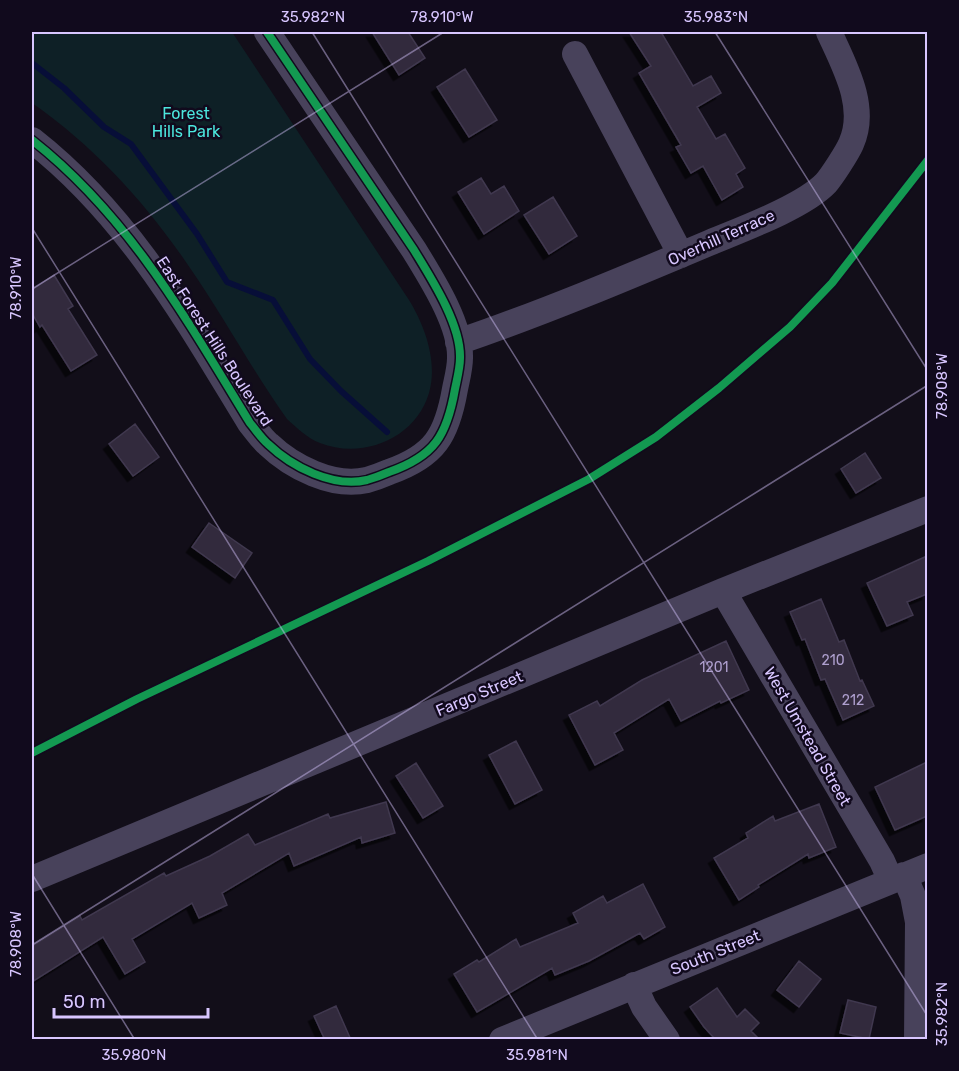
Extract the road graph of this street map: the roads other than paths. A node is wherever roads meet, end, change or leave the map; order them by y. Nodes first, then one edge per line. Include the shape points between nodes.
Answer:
1 (267, 32) edge
2 (829, 32) edge
3 (575, 54) dead end
4 (32, 140) edge
5 (681, 255) junction
6 (458, 342) junction
7 (927, 509) edge
8 (723, 591) junction
9 (908, 874) edge
10 (32, 879) edge
11 (634, 985) junction
12 (502, 1040) edge
13 (667, 1040) edge
14 (917, 1040) edge

1 - 6 street, East Forest Hills Boulevard via 418,258 448,312
2 - 5 street, Overhill Terrace via 853,88 855,130 849,148 825,183 800,202
3 - 5 street
4 - 6 street, East Forest Hills Boulevard via 122,227 158,276 250,423 267,443 308,471 347,481 366,480 422,457 446,427 460,358
5 - 6 street, Overhill Terrace
7 - 8 street, Fargo Street
8 - 9 street, West Umstead Street via 882,861
8 - 10 street, Fargo Street
9 - 11 street, South Street
9 - 14 street, West Umstead Street via 918,922
11 - 12 street, South Street
11 - 13 street

